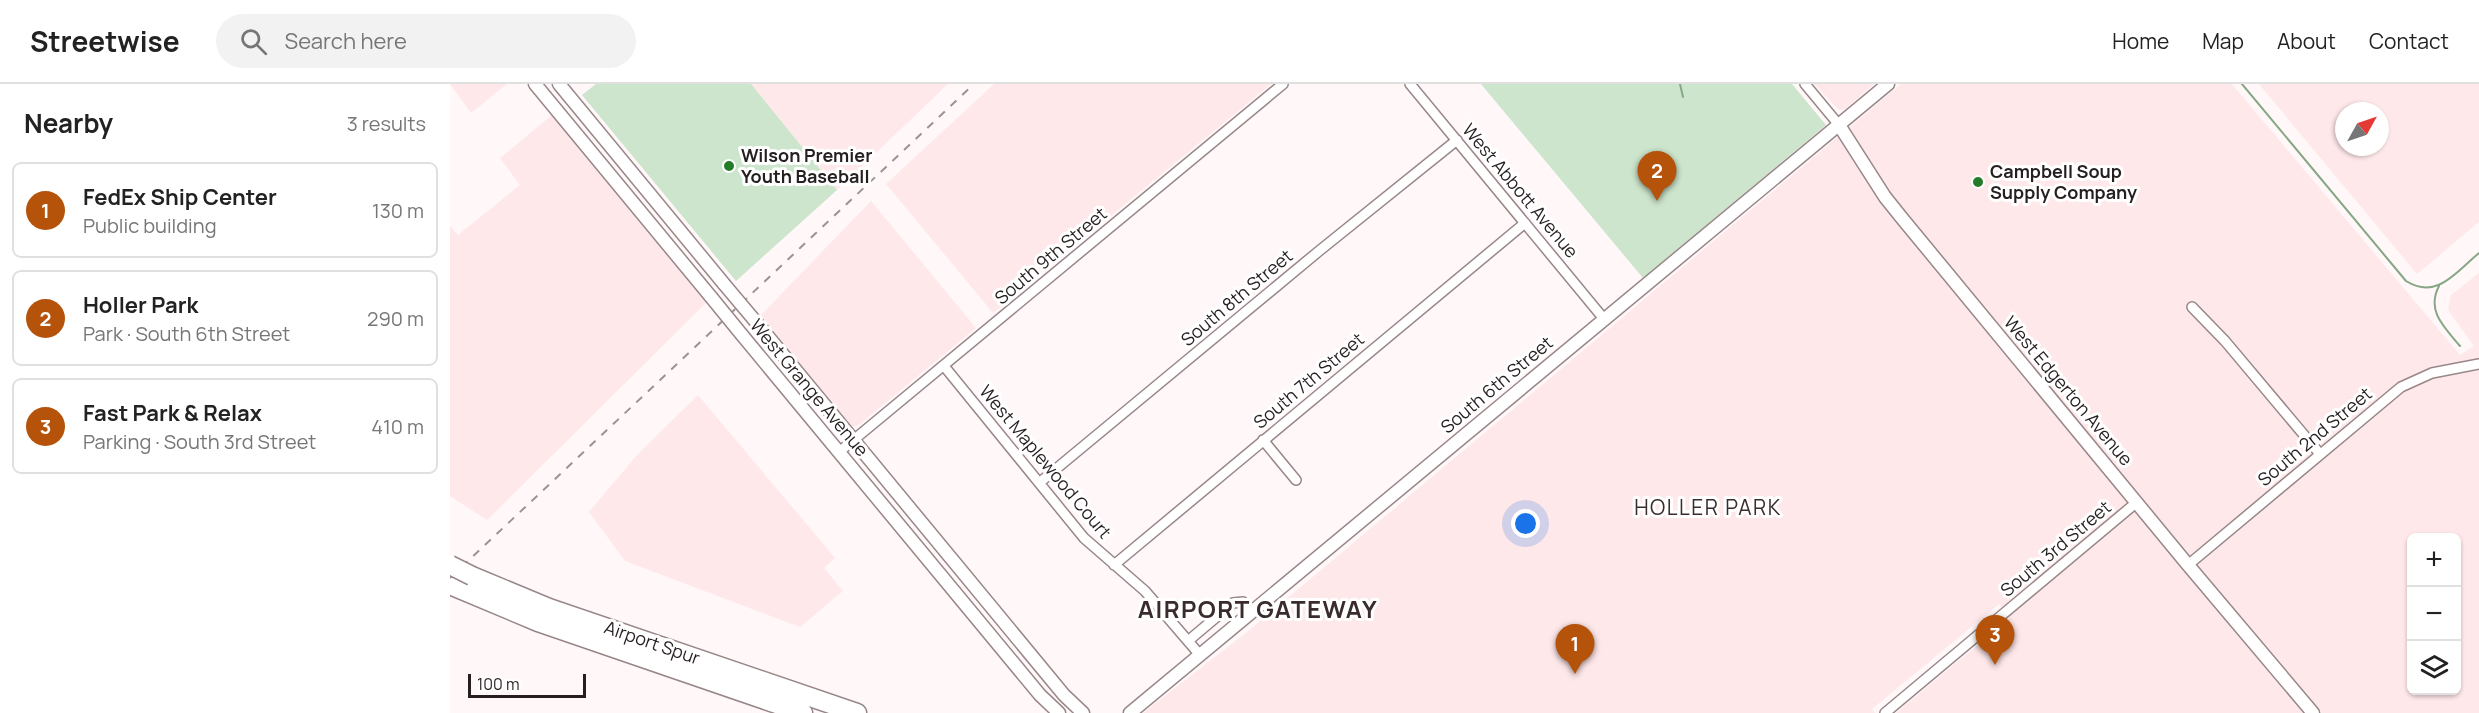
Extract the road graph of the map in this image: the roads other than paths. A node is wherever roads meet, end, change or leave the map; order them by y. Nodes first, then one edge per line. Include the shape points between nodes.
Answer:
1 (535, 84) edge
2 (559, 84) edge
3 (1282, 84) edge
4 (1410, 84) edge
5 (1805, 84) edge
6 (1888, 84) edge
7 (1839, 125) junction
8 (1457, 140) junction
9 (617, 154) junction
10 (603, 166) junction
11 (1525, 223) junction
12 (2193, 307) dead end
13 (1605, 319) junction
14 (2479, 364) edge
15 (944, 366) junction
16 (1263, 440) junction
17 (854, 441) junction
18 (839, 452) junction
19 (2320, 454) junction
20 (1296, 480) dead end
21 (1039, 483) junction
22 (2137, 502) junction
23 (955, 562) junction
24 (450, 565) edge
25 (1114, 565) junction
26 (2188, 565) junction
27 (940, 575) junction
28 (454, 586) edge
29 (1252, 612) junction
30 (1188, 641) junction
31 (1200, 655) junction
32 (1054, 683) junction
33 (1040, 695) junction
34 (1132, 712) edge
35 (803, 713) edge
36 (857, 713) edge
37 (1059, 713) edge
38 (1083, 713) edge
39 (1885, 713) edge
40 (2313, 713) edge

1 - 10 street, West Grange Avenue
2 - 9 street, West Grange Avenue
3 - 15 street, South 9th Street
4 - 8 street, West Abbott Avenue
5 - 7 street, West Edgerton Avenue
6 - 7 street, South 6th Street
7 - 13 street, South 6th Street
7 - 22 street, West Edgerton Avenue via 1885,197
8 - 11 street, West Abbott Avenue
8 - 21 street, South 8th Street
9 - 10 street
9 - 17 street, West Grange Avenue, bridge
10 - 18 street, West Grange Avenue, bridge
11 - 13 street, West Abbott Avenue
11 - 16 street, South 7th Street
12 - 19 street
13 - 29 street, South 6th Street
14 - 19 street, South 2nd Street via 2432,373 2402,387
15 - 17 street, South 9th Street
15 - 21 street, West Maplewood Court
16 - 20 street
16 - 25 street, South 7th Street
17 - 18 street, South 9th Street
17 - 23 street, West Grange Avenue
18 - 27 street, West Grange Avenue
19 - 26 street, South 2nd Street
21 - 25 street, West Maplewood Court via 1084,538
22 - 26 street, West Edgerton Avenue
22 - 39 street, South 3rd Street
23 - 27 street
23 - 32 street, West Grange Avenue
24 - 36 highway, Airport Spur, bridge via 549,608
25 - 30 street, West Maplewood Court via 1145,591
26 - 40 street, West Edgerton Avenue
27 - 33 street, West Grange Avenue
28 - 35 highway, Airport Spur via 538,622
29 - 30 street via 1243,602 1233,603
29 - 31 street, South 6th Street
30 - 31 street, West Maplewood Court
31 - 34 street, South 6th Street
32 - 33 street
32 - 38 street, West Grange Avenue
33 - 37 street, West Grange Avenue

